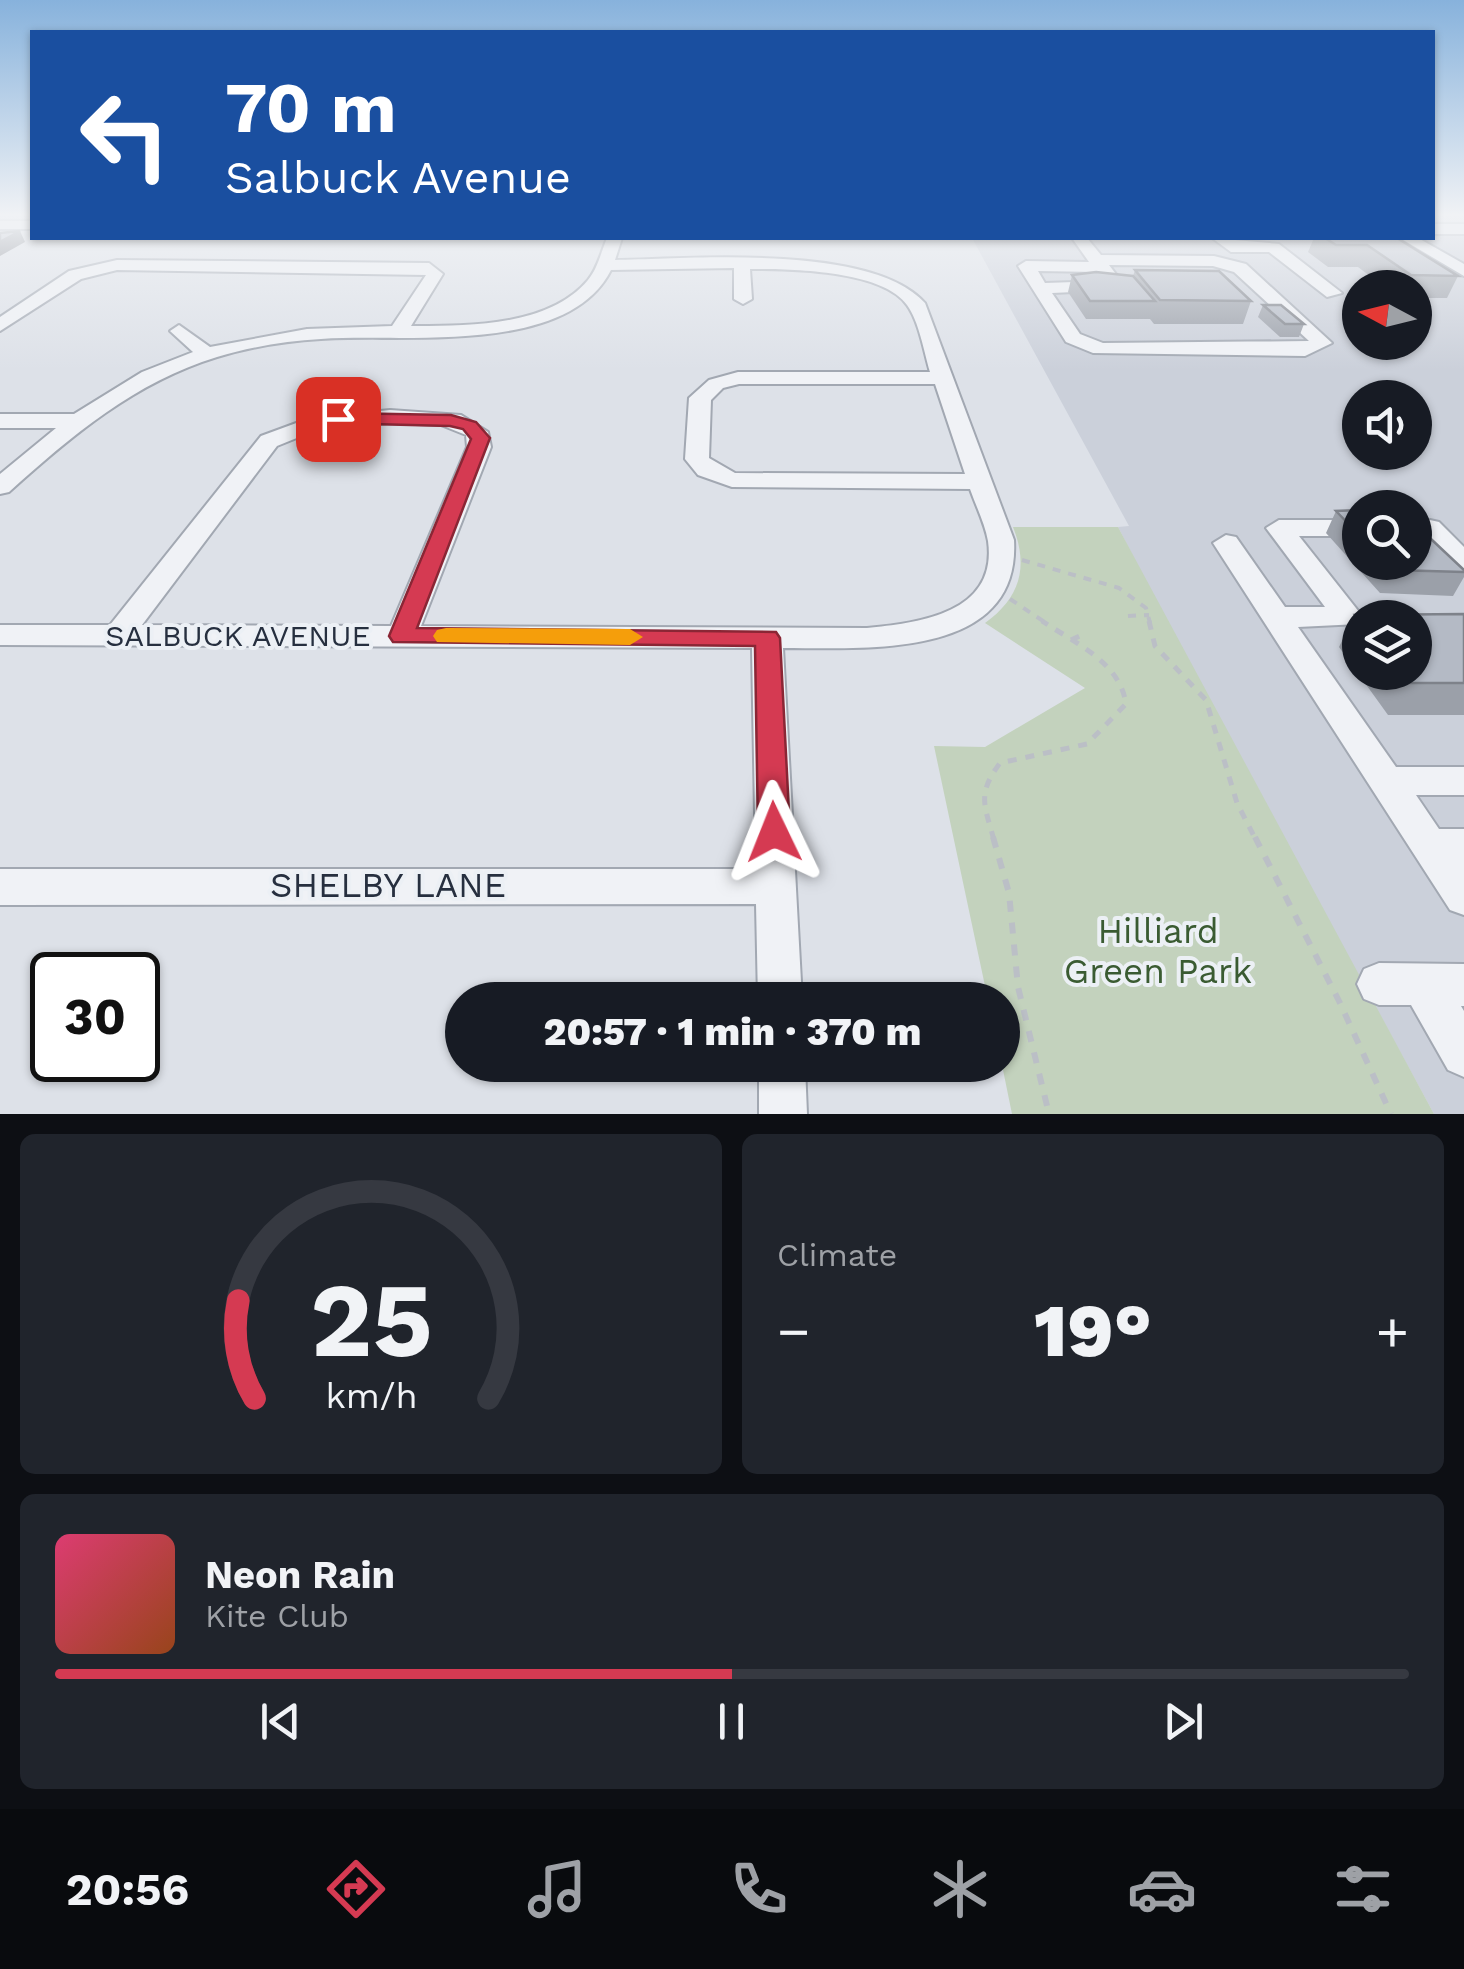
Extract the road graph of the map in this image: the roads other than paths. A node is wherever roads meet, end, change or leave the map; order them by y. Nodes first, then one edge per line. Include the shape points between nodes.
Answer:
1 (115, 266) edge
2 (279, 266) edge
3 (604, 266) edge
4 (742, 266) joint
5 (1026, 266) edge
6 (1233, 266) edge
7 (1298, 266) edge
8 (1334, 293) dead end
9 (743, 299) dead end
10 (0, 325) edge
11 (179, 331) dead end
12 (398, 332) junction
13 (207, 354) junction
14 (941, 378) junction
15 (0, 420) edge
16 (74, 421) junction
17 (979, 482) junction
18 (0, 486) edge
19 (1342, 528) edge
20 (1432, 528) edge
21 (1464, 528) edge
22 (1432, 536) edge
23 (1226, 543) dead end
24 (1464, 564) edge
25 (1342, 609) edge
26 (1342, 617) edge
27 (1276, 618) junction
28 (0, 634) edge
29 (119, 635) junction
30 (402, 636) junction
31 (767, 638) junction
32 (1386, 782) junction
33 (1464, 782) edge
34 (1446, 845) edge
35 (776, 886) junction
36 (0, 887) edge
37 (1464, 897) edge
38 (779, 982) edge
39 (1422, 985) edge
40 (1464, 1054) edge
41 (783, 1082) edge
42 (784, 1114) edge

1 - 10 street via 70,278
2 - 12 street via 429,268 435,274
3 - 12 street via 589,290 540,314 470,329
4 - 9 street
4 - 14 street via 832,267 904,289 916,303
5 - 6 street via 1073,338 1100,349 1305,350 1322,343
7 - 8 street
11 - 13 street
12 - 13 street via 288,336
13 - 16 street via 133,383
14 - 17 street
14 - 17 street via 751,378 716,384 700,398 700,464 714,474 754,482
15 - 16 street
16 - 18 street
17 - 31 street, SALBUCK AVENUE via 1001,540 1004,592 929,630
19 - 25 street via 1278,528
20 - 21 street
22 - 24 street
23 - 27 street
26 - 27 street
27 - 32 street
28 - 29 street, SALBUCK AVENUE
29 - 30 street, SALBUCK AVENUE
29 - 30 street via 282,432 338,419 438,419 469,426 480,447
30 - 31 street, SALBUCK AVENUE
31 - 35 street
32 - 33 street
32 - 34 street
34 - 37 street
35 - 36 street, SHELBY LANE
35 - 38 street
39 - 40 street
41 - 42 street

